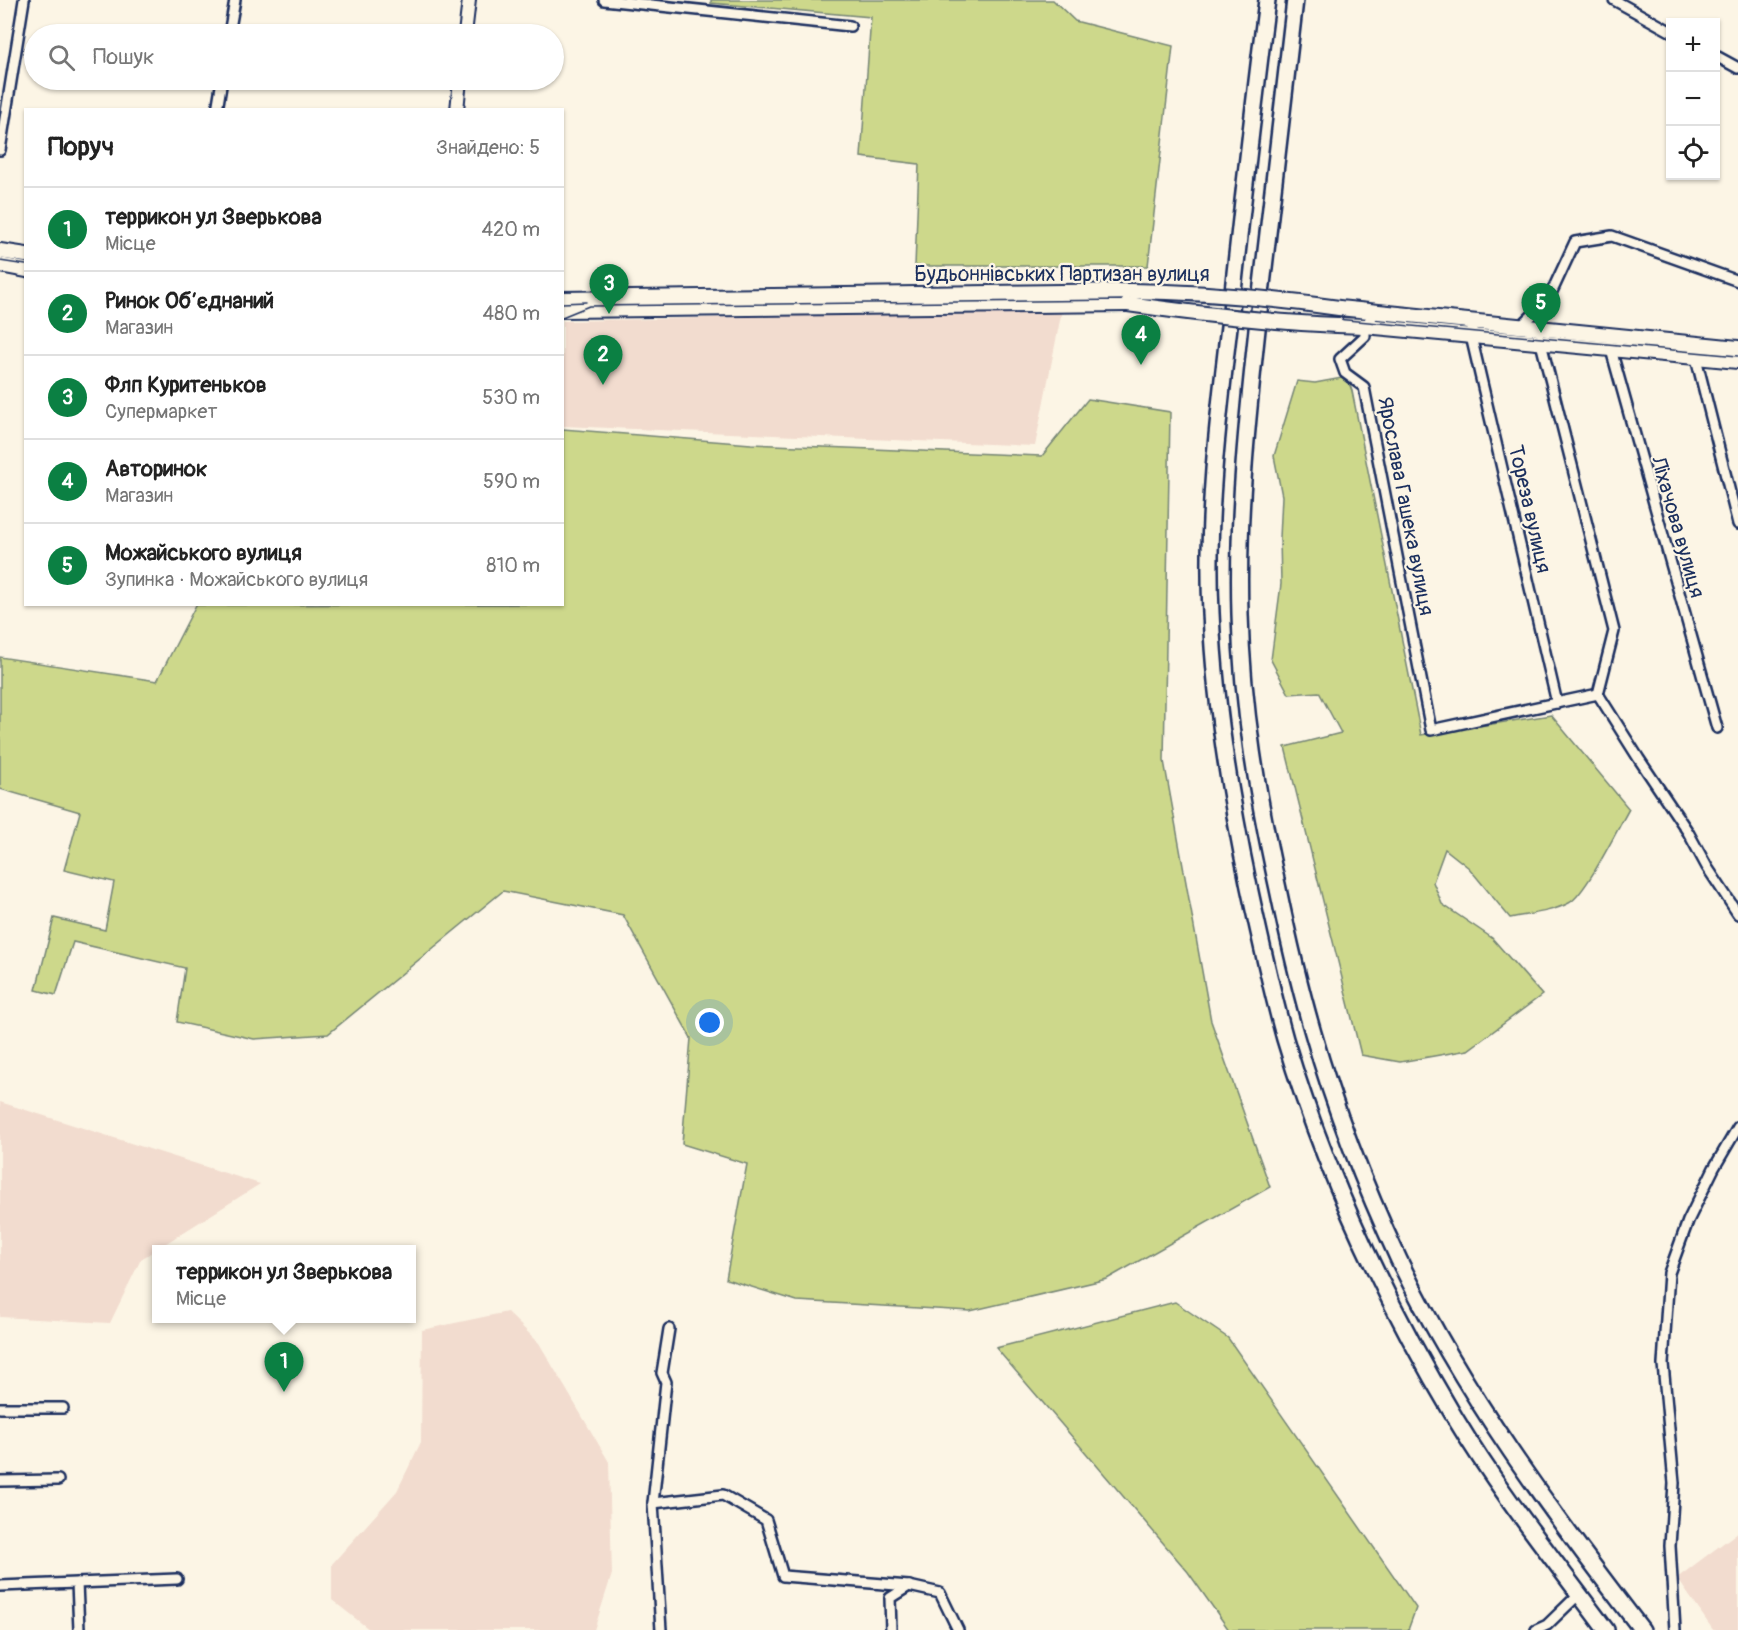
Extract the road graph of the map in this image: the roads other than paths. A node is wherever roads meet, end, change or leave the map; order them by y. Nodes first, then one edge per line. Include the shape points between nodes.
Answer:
1 (24, 0) edge
2 (235, 0) edge
3 (469, 0) edge
4 (604, 0) edge
5 (705, 0) edge
6 (1266, 0) edge
7 (1295, 0) edge
8 (1614, 0) edge
9 (704, 10) junction
10 (231, 24) edge
11 (466, 24) edge
12 (850, 26) dead end
13 (1666, 28) edge
14 (1720, 58) edge
15 (1738, 68) edge
16 (220, 90) edge
17 (459, 90) edge
18 (1255, 99) junction
19 (1283, 101) junction
20 (217, 108) edge
21 (457, 108) edge
22 (0, 150) edge
23 (0, 251) edge
24 (24, 255) edge
25 (0, 265) edge
26 (24, 270) edge
27 (1738, 280) edge
28 (1130, 298) junction
29 (564, 299) edge
30 (564, 310) edge
31 (1376, 312) junction
32 (1365, 326) junction
33 (1472, 329) junction
34 (1518, 333) junction
35 (1541, 335) junction
36 (1611, 341) junction
37 (1738, 348) edge
38 (1696, 349) junction
39 (1738, 361) edge
40 (1738, 524) edge
41 (1598, 694) junction
42 (1557, 703) junction
43 (1717, 728) dead end
44 (1738, 914) edge
45 (1738, 1127) edge
46 (669, 1329) dead end
47 (0, 1408) edge
48 (63, 1408) dead end
49 (58, 1480) dead end
50 (0, 1481) edge
51 (653, 1503) junction
52 (177, 1579) dead end
53 (77, 1582) junction
54 (0, 1586) edge
55 (909, 1586) junction
56 (1579, 1594) junction
57 (79, 1630) edge
58 (661, 1630) edge
59 (891, 1630) edge
60 (958, 1630) edge
61 (1536, 1630) edge
62 (1606, 1630) edge
63 (1642, 1630) edge
64 (1675, 1630) edge

1 - 22 street
2 - 10 street
3 - 11 street
4 - 9 street
5 - 9 street
6 - 18 main road
7 - 19 main road
8 - 13 street
9 - 12 street
14 - 15 street
16 - 20 street
17 - 21 street
18 - 19 main road
18 - 56 main road via 1217,431 1210,610 1222,744 1263,950 1306,1104 1374,1271 1458,1423
19 - 63 main road via 1246,433 1240,521 1240,612 1250,740 1292,953 1336,1105 1400,1261 1481,1406
23 - 24 main road
25 - 26 main road
27 - 34 street via 1612,236 1575,242 1548,300
28 - 29 main road, Будьоннівських Партизан вулиця
28 - 30 main road, Будьоннівських Партизан вулиця
28 - 31 main road, Будьоннівських Партизан вулиця, bridge via 1201,293
28 - 32 main road, Будьоннівських Партизан вулиця, bridge via 1210,315
31 - 32 street, Ярослава Гашека вулиця
31 - 33 main road, Будьоннівських Партизан вулиця
32 - 33 main road, Будьоннівських Партизан вулиця
32 - 42 street, Ярослава Гашека вулиця via 1365,336 1340,359 1344,373 1364,387 1431,730
33 - 34 main road, Будьоннівських Партизан вулиця
33 - 42 street, Тореза вулиця
34 - 35 main road, Будьоннівських Партизан вулиця
35 - 36 main road, Будьоннівських Партизан вулиця
35 - 41 street via 1614,631
36 - 38 main road, Будьоннівських Партизан вулиця
36 - 43 street, Ліхачова вулиця
37 - 38 main road, Будьоннівських Партизан вулиця
38 - 39 main road, Будьоннівських Партизан вулиця
38 - 40 street
41 - 42 street
41 - 44 street
45 - 64 street via 1688,1221 1669,1273 1664,1364 1674,1483 1670,1546
46 - 51 street
47 - 48 street
49 - 50 street
51 - 55 street via 723,1495 766,1520 783,1576
51 - 58 street
52 - 53 street
53 - 54 street
53 - 57 street
55 - 59 street via 890,1598
55 - 60 street via 940,1593
56 - 61 street via 1547,1625
56 - 62 main road

